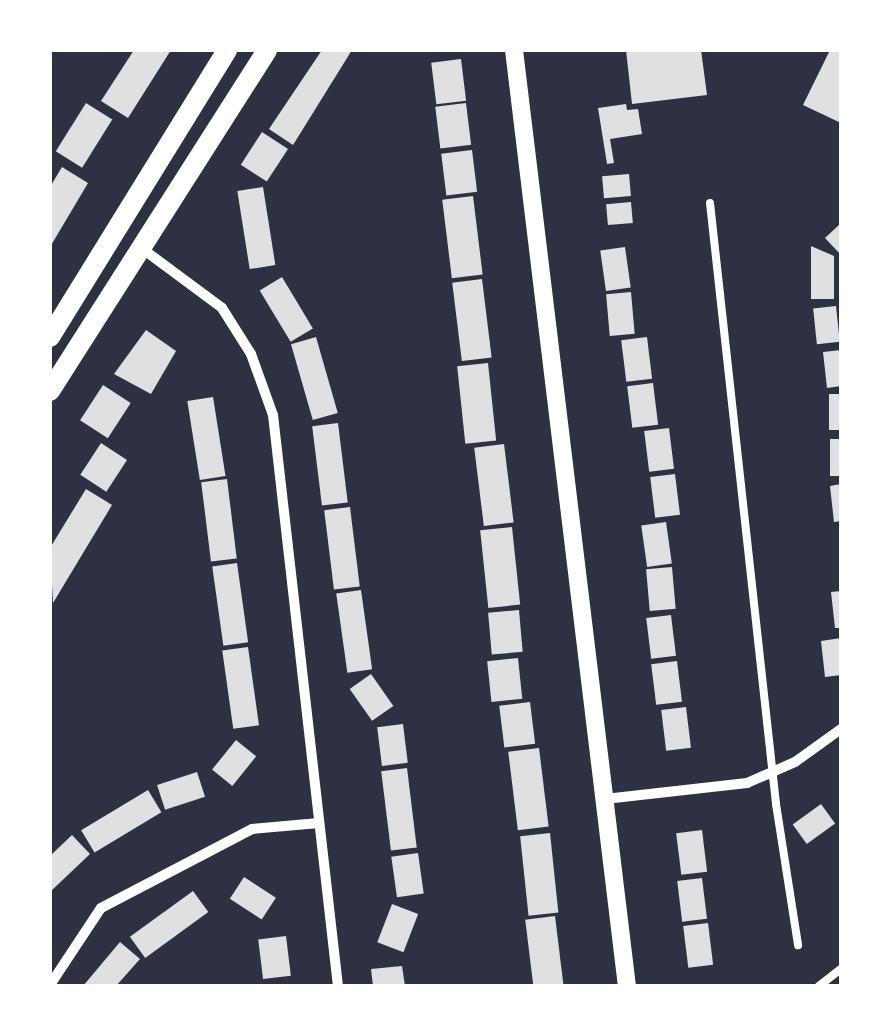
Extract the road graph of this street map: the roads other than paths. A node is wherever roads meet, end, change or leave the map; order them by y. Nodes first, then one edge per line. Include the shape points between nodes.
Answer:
1 (227, 50) edge
2 (268, 50) edge
3 (514, 50) edge
4 (710, 203) dead end
5 (140, 247) junction
6 (50, 337) edge
7 (50, 392) edge
8 (841, 729) edge
9 (776, 773) junction
10 (604, 799) junction
11 (319, 824) junction
12 (798, 945) dead end
13 (841, 969) edge
14 (50, 985) edge
15 (338, 986) edge
16 (627, 986) edge
17 (819, 986) edge

1 - 6 main road
2 - 5 main road
3 - 10 street
4 - 9 lane
5 - 7 main road
5 - 11 street via 222,308 251,354 273,414
8 - 9 street
9 - 10 street via 746,783
9 - 12 lane
10 - 16 street
11 - 14 street via 252,829 101,908
11 - 15 street
13 - 17 lane

